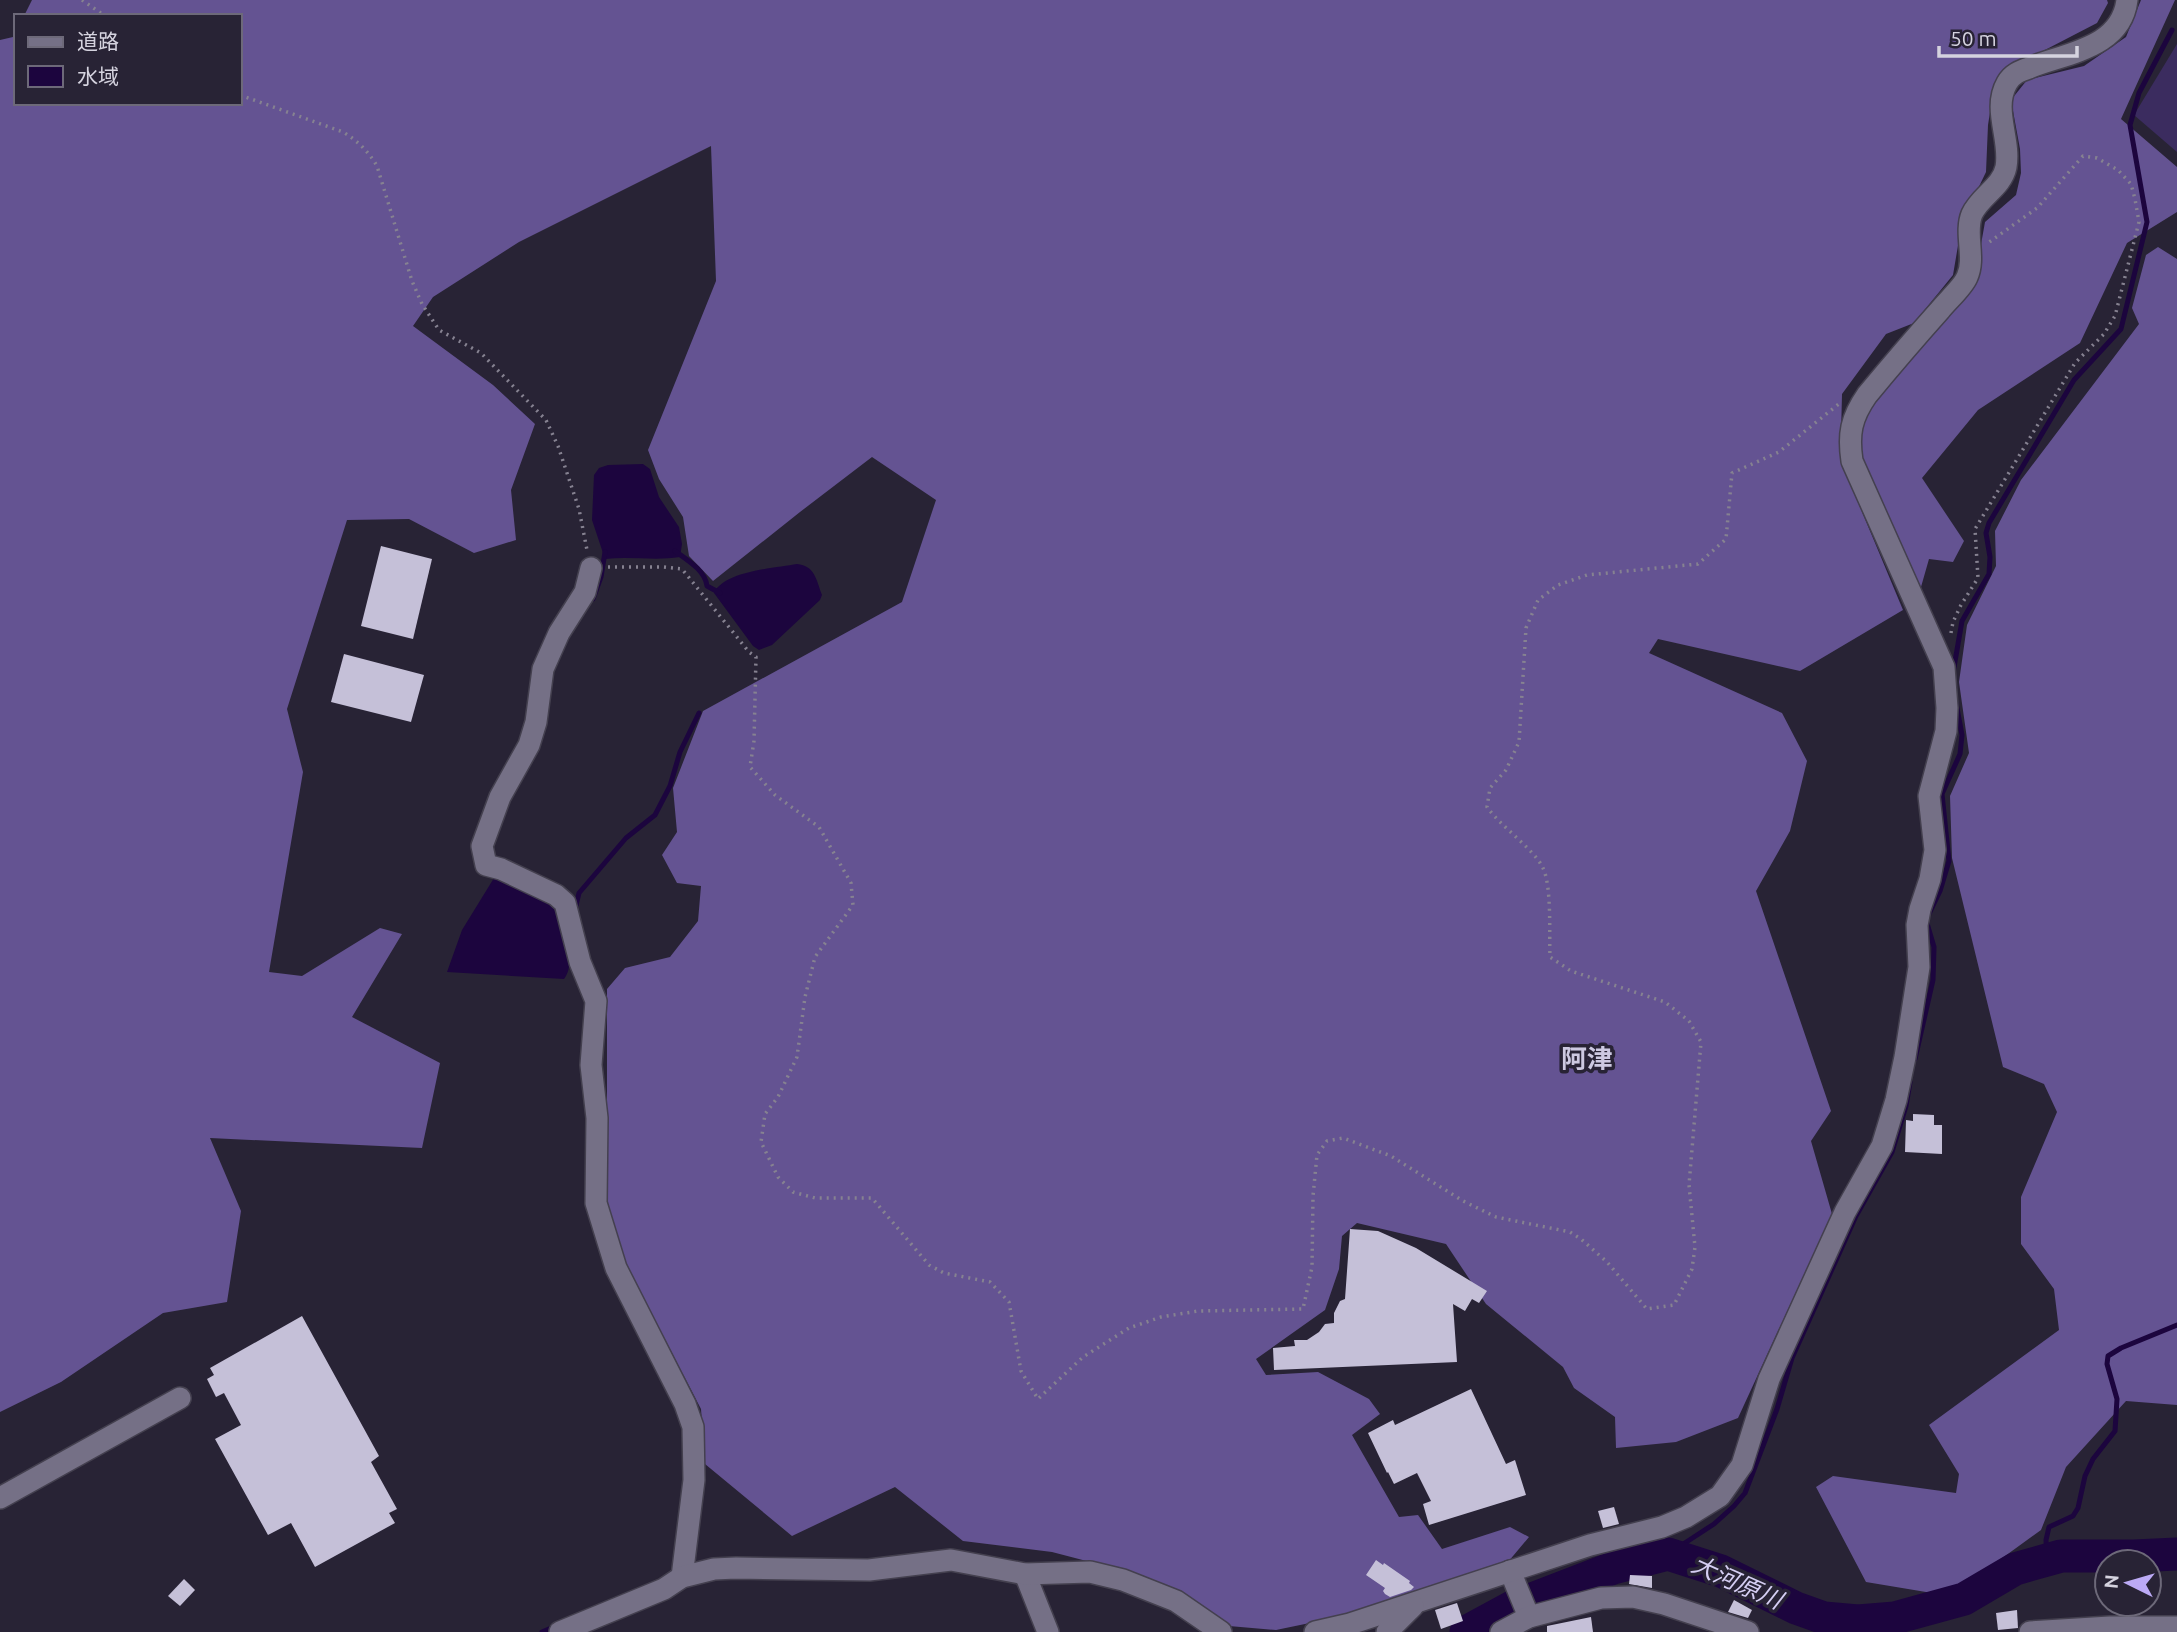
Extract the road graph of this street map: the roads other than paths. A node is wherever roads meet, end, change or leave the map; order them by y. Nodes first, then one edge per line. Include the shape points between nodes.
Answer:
1 (2127, 0) edge
2 (598, 567) road end
3 (180, 1398) dead end
4 (0, 1498) edge
5 (1510, 1571) junction
6 (1025, 1574) junction
7 (682, 1577) junction
8 (1417, 1602) junction
9 (1524, 1606) junction
10 (2177, 1627) edge
11 (560, 1632) edge
12 (1048, 1632) edge
13 (1221, 1632) edge
14 (1315, 1632) edge
15 (1387, 1632) edge
16 (1501, 1632) edge
17 (1748, 1632) edge
18 (2031, 1632) edge

1 - 5 street via 2120,22 2107,38 2016,73 2007,83 2001,120 2006,168 1972,213 1967,277 1867,395 1851,427 1852,461 1944,667 1947,708 1946,731 1929,796 1935,850 1917,925 1919,967 1905,1057 1882,1146 1845,1212 1769,1379 1742,1465 1720,1496 1662,1527
2 - 7 street via 543,668 537,722 482,846 486,865 565,903 596,1001 591,1065 597,1118 596,1203 616,1268 693,1427 694,1480
3 - 4 street
5 - 8 street
5 - 9 street
6 - 7 street via 951,1560 869,1570 736,1567
6 - 12 street
6 - 13 street via 1090,1572 1123,1580 1176,1601
7 - 11 street via 664,1589
8 - 14 street
8 - 15 street
9 - 16 street
9 - 17 street via 1633,1597
10 - 18 street

